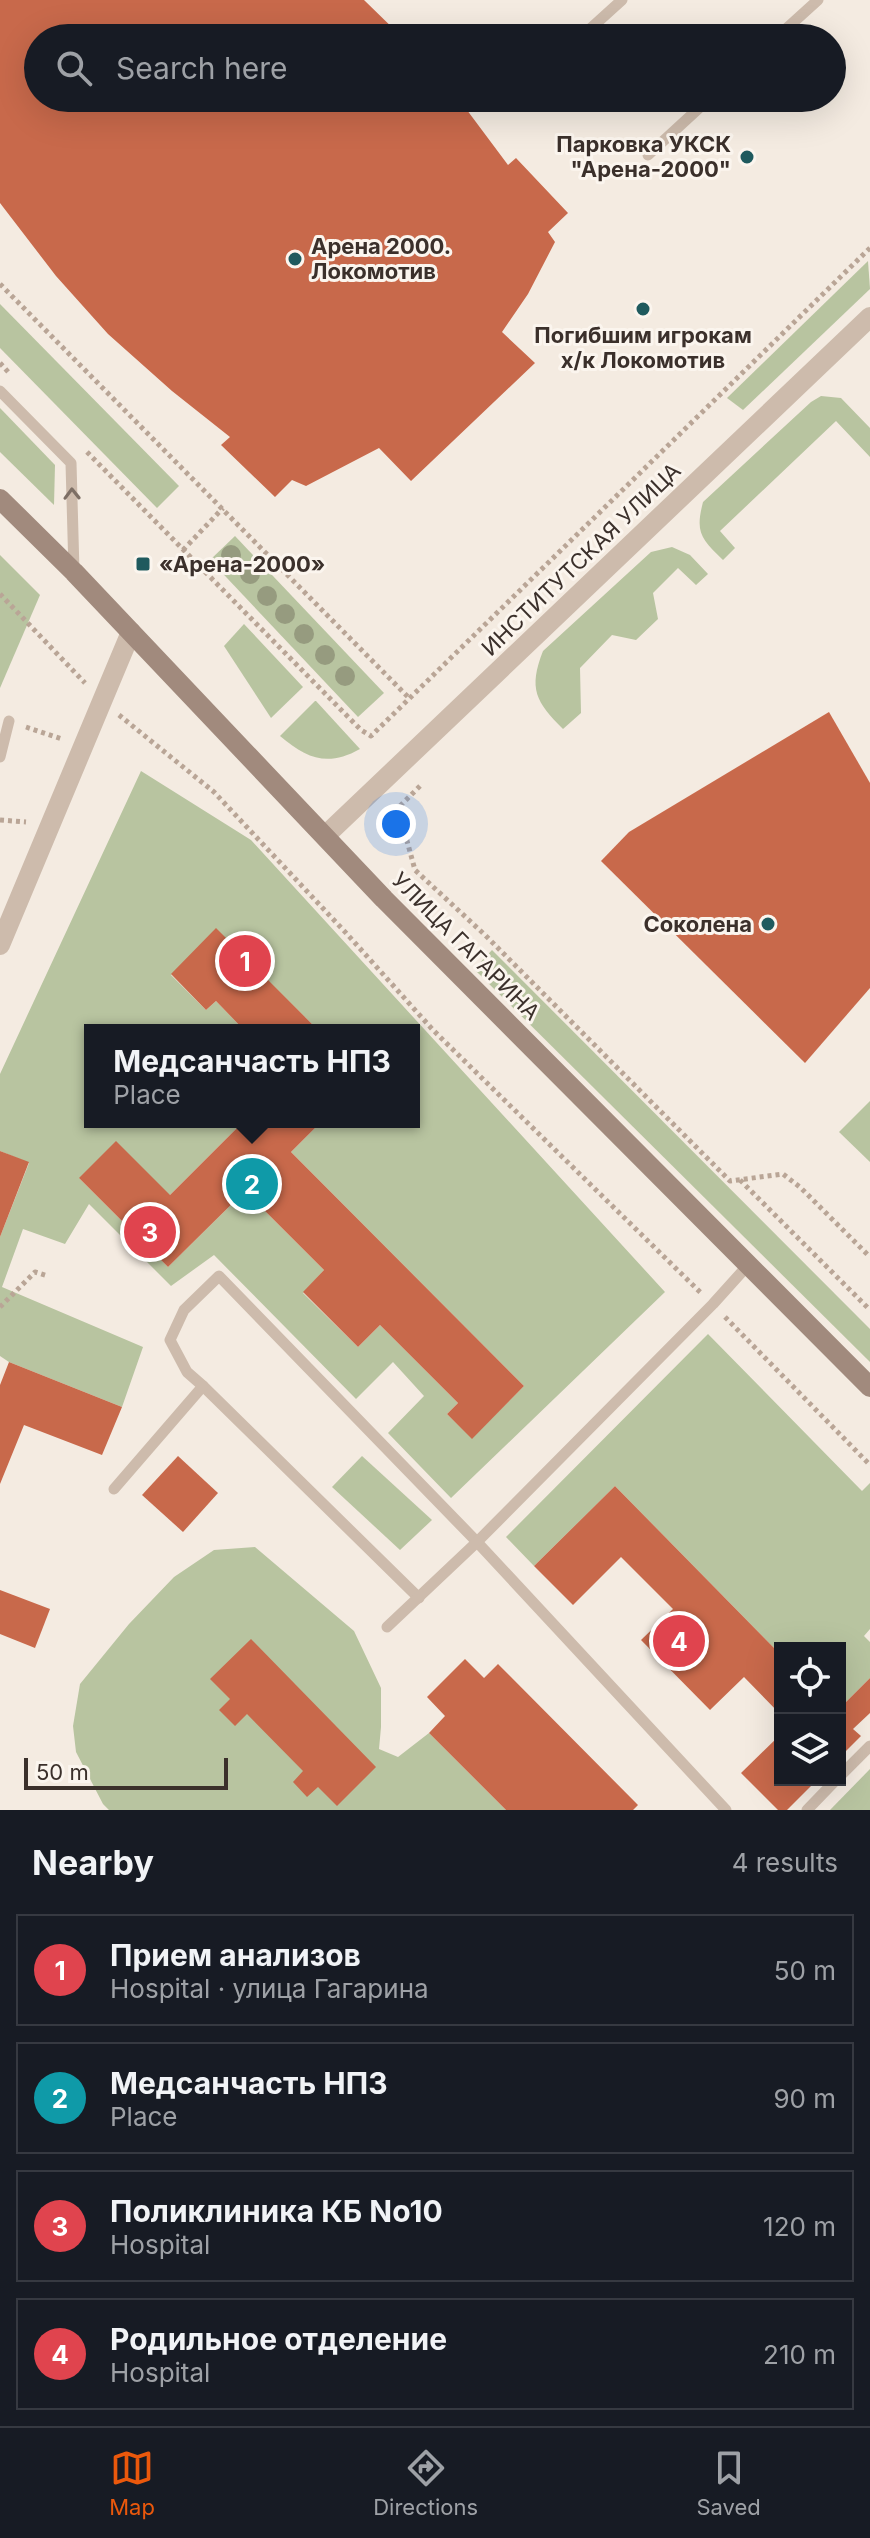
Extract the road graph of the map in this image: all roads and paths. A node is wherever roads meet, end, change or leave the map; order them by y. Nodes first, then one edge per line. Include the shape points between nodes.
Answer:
1 (622, 0) edge
2 (818, 0) edge
3 (595, 24) edge
4 (791, 24) edge
5 (695, 112) edge
6 (648, 155) dead end
7 (870, 248) edge
8 (0, 284) edge
9 (870, 317) edge
10 (0, 363) edge
11 (11, 374) dead end
12 (0, 391) edge
13 (86, 451) dead end
14 (0, 499) edge
15 (223, 508) junction
16 (183, 550) junction
17 (74, 572) junction
18 (0, 594) edge
19 (131, 632) junction
20 (410, 699) junction
21 (101, 701) junction
22 (9, 721) joint
23 (82, 745) junction
24 (0, 757) edge
25 (420, 786) dead end
26 (325, 836) junction
27 (1, 938) edge
28 (740, 1180) junction
29 (870, 1257) edge
30 (749, 1264) junction
31 (48, 1276) dead end
32 (713, 1304) junction
33 (0, 1307) edge
34 (870, 1310) edge
35 (203, 1386) junction
36 (870, 1387) edge
37 (870, 1465) edge
38 (114, 1489) dead end
39 (477, 1542) junction
40 (419, 1598) junction
41 (387, 1627) dead end
42 (870, 1746) edge
43 (846, 1770) edge
44 (830, 1786) edge
45 (726, 1810) edge
46 (807, 1810) edge

1 - 3 lane
2 - 4 lane
5 - 6 lane
7 - 20 path
8 - 15 path
9 - 26 street, ИНСТИТУТСКАЯ УЛИЦА
10 - 11 path
17 -> 12 lane via 71,463
13 - 16 path
14 - 17 main road, УЛИЦА ГАГАРИНА
15 - 16 path
15 - 20 path
16 - 20 path via 361,730 371,736
17 - 19 main road, УЛИЦА ГАГАРИНА
18 - 21 path
19 - 21 street
19 - 26 main road, УЛИЦА ГАГАРИНА
21 - 23 street
21 - 32 path via 214,792 433,1030
22 - 23 path
22 - 24 lane
23 - 27 street
25 - 28 path via 398,808 415,870 730,1181
26 - 30 main road, УЛИЦА ГАГАРИНА
28 - 29 path via 783,1174
28 - 34 path
30 - 32 lane
30 - 36 main road, УЛИЦА ГАГАРИНА
31 - 33 path via 35,1272
32 - 37 path
32 - 39 lane
35 - 38 lane
35 - 39 lane via 187,1372 170,1340 184,1310 219,1276
35 - 40 lane
39 - 40 lane
39 - 45 lane
40 - 41 lane
42 - 43 lane
44 - 46 lane

